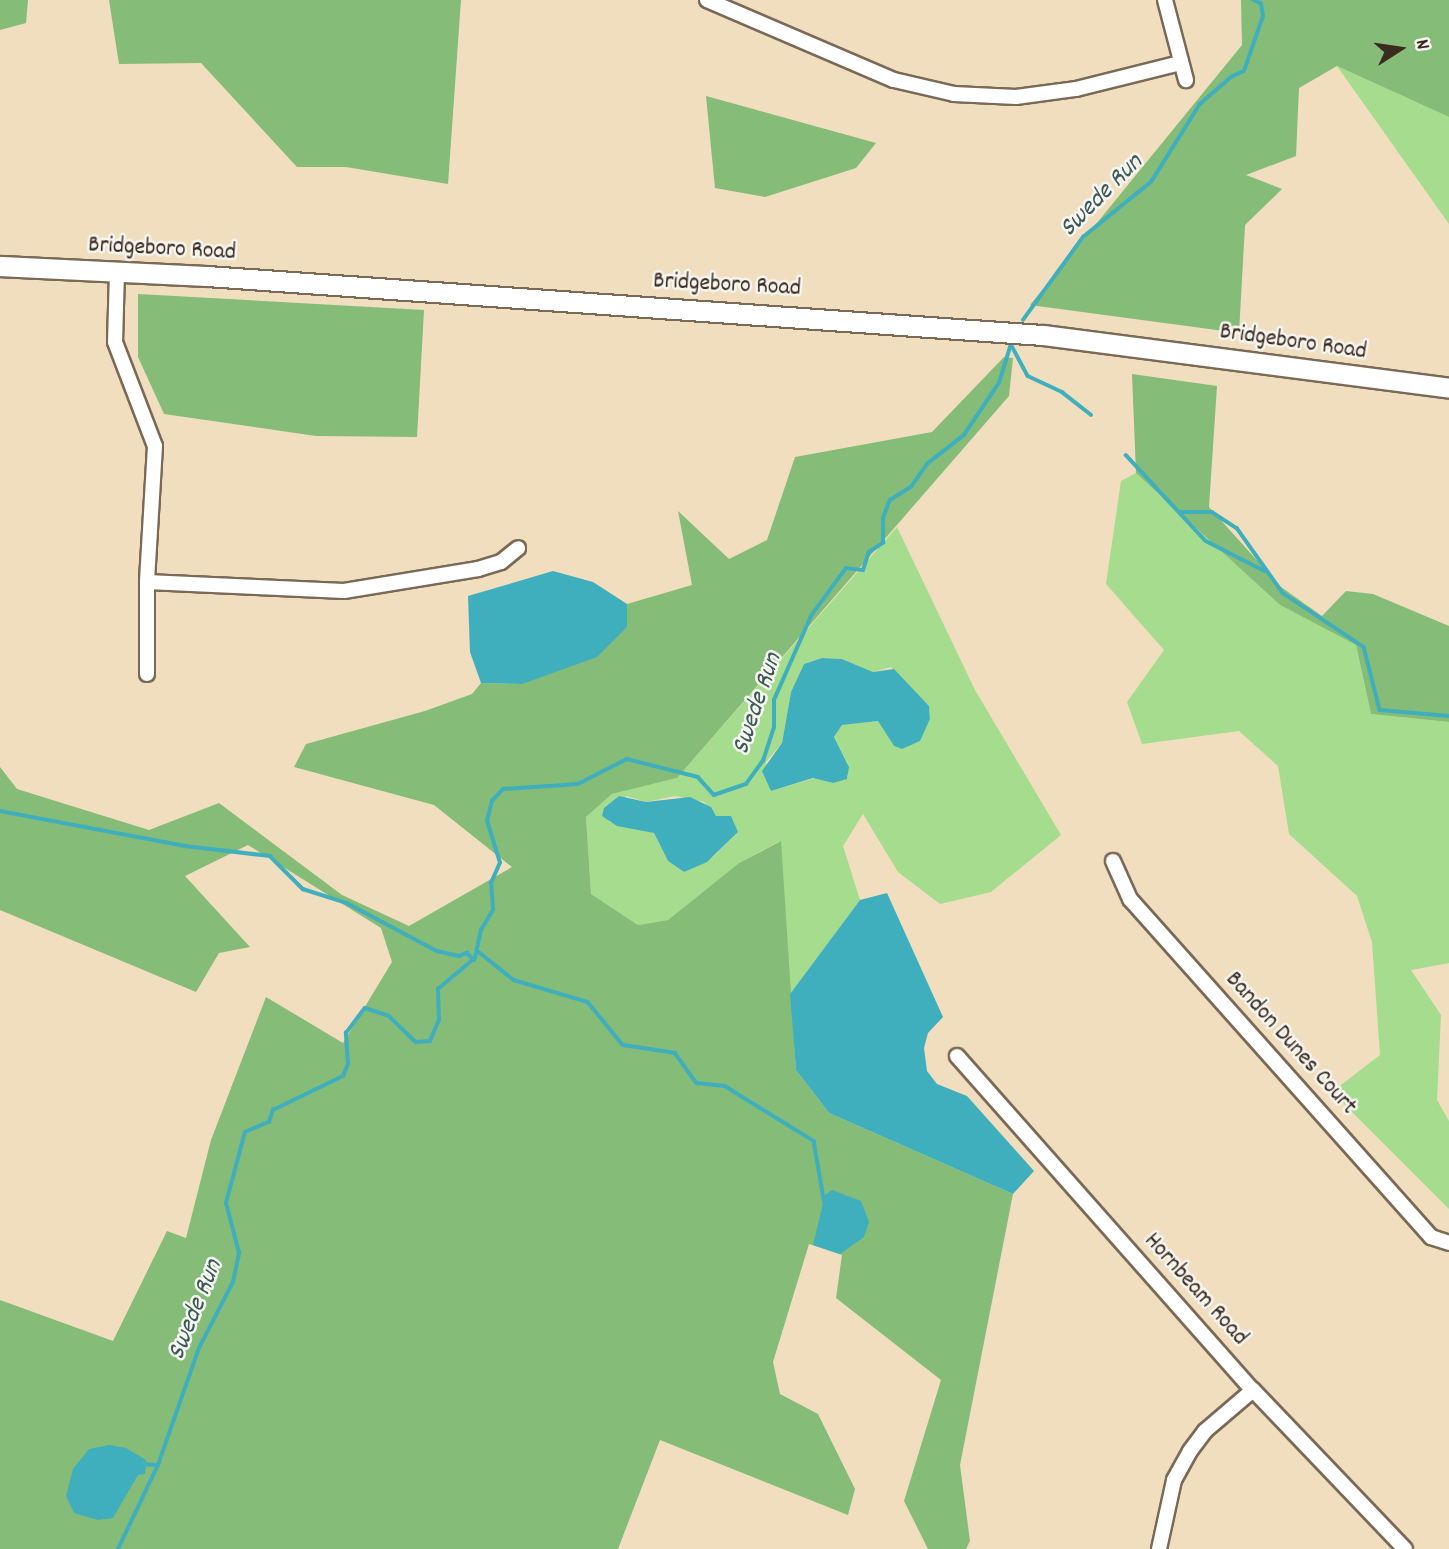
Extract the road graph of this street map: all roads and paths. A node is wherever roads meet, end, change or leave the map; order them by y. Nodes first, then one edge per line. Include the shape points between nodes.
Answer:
1 (707, 0) edge
2 (1165, 0) edge
3 (1180, 62) junction
4 (1186, 80) dead end
5 (0, 266) edge
6 (117, 271) junction
7 (1449, 388) edge
8 (518, 548) dead end
9 (147, 582) junction
10 (147, 674) dead end
11 (1113, 861) dead end
12 (957, 1056) dead end
13 (1449, 1243) edge
14 (1253, 1390) junction
15 (1158, 1549) edge
16 (1405, 1549) edge

1 - 3 street via 894,80 954,94 1016,97 1076,89
2 - 3 street
3 - 4 street
5 - 6 main road, Bridgeboro Road
6 - 7 main road, Bridgeboro Road via 1043,335
6 - 9 street via 115,342 155,446
8 - 9 street via 501,562 478,569 344,591
9 - 10 street
11 - 13 street, Bandon Dunes Court via 1130,899 1431,1237
12 - 14 street, Hornbeam Road
14 - 15 street via 1190,1451 1174,1480
14 - 16 street, Hornbeam Road

